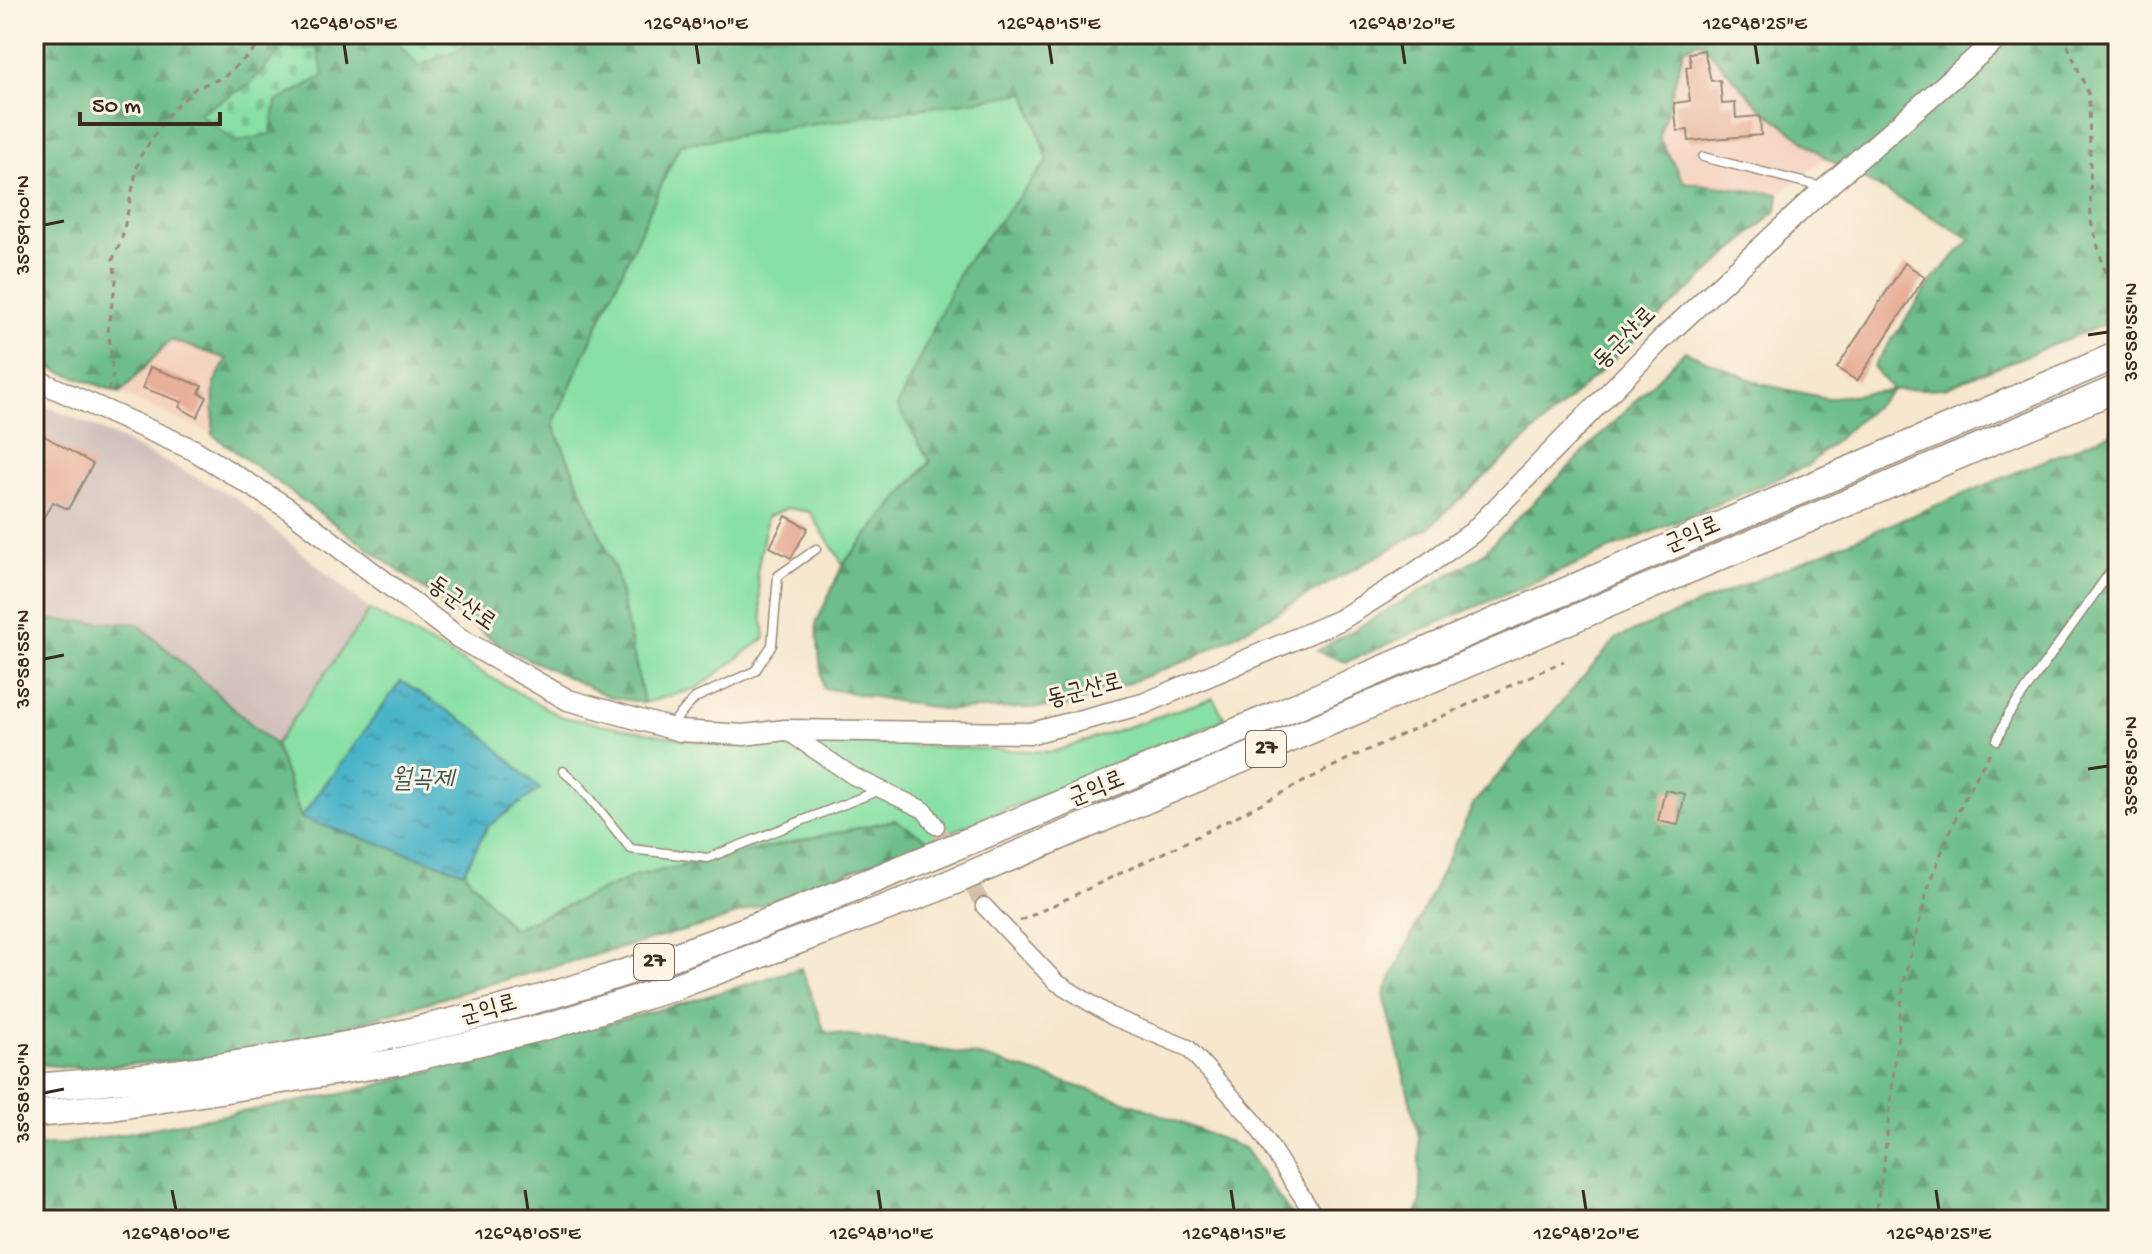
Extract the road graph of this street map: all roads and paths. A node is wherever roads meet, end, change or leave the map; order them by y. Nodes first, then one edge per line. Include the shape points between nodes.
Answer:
1 (272, 34) edge
2 (2003, 34) edge
3 (2063, 34) edge
4 (1703, 157) dead end
5 (1826, 188) junction
6 (2118, 297) edge
7 (2118, 355) edge
8 (34, 379) edge
9 (2118, 388) edge
10 (99, 408) junction
11 (816, 549) dead end
12 (2118, 561) edge
13 (1564, 661) dead end
14 (669, 728) junction
15 (785, 730) junction
16 (1997, 740) joint
17 (563, 771) dead end
18 (881, 789) junction
19 (936, 826) tunnel mouth
20 (984, 906) tunnel mouth
21 (1005, 928) junction
22 (34, 1087) edge
23 (34, 1114) edge
24 (1317, 1220) edge
25 (1874, 1220) edge

1 - 10 path via 224,77 196,88 171,111 139,158 113,259 116,281 108,326 113,376
2 - 5 street, 동군산로
3 - 6 path via 2089,95 2091,221
4 - 5 lane
5 - 15 street, 동군산로 via 1659,342 1472,533 1340,620 1143,704 1032,733
7 - 22 highway, 군익로 / 27 via 1185,754 697,948 463,1018 303,1053
8 - 10 street, 동군산로
9 - 23 highway, 군익로 / 27 via 936,889 674,987 552,1025 396,1062 112,1107
10 - 14 street, 동군산로 via 194,450 286,507 459,638 568,700
11 - 14 lane via 778,576 772,645 755,671 695,698
12 - 16 lane via 2008,715
13 - 21 path via 1348,759
14 - 15 street, 동군산로 via 744,735
15 - 18 street
16 - 25 path via 1963,801 1931,878 1904,979
17 - 18 lane via 631,849 708,858
18 - 19 street via 924,810
20 - 21 street
21 - 24 street via 1056,982 1113,1017 1188,1048 1254,1121

